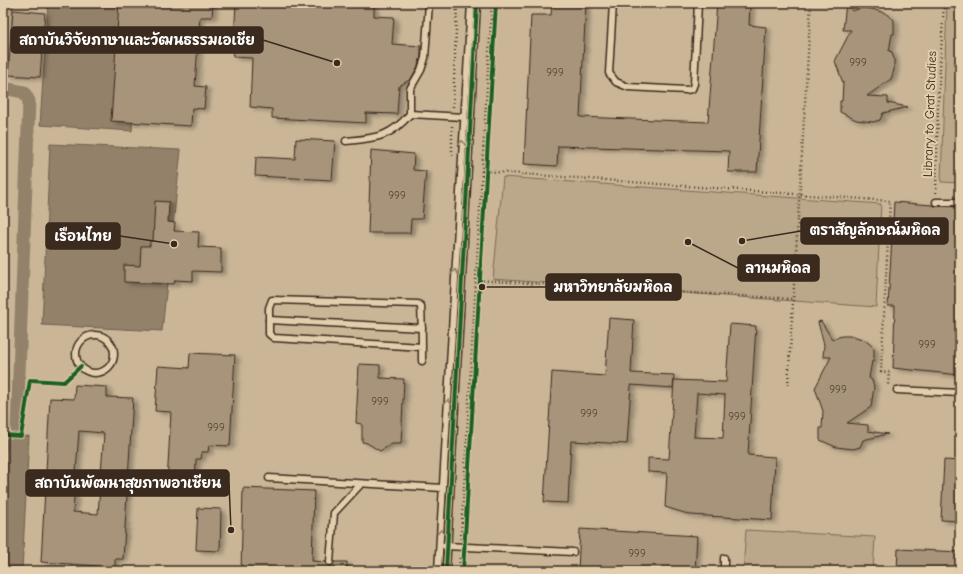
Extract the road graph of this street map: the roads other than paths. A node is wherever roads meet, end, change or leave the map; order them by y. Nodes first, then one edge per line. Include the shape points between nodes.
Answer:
1 (429, 3) edge
2 (471, 3) edge
3 (477, 3) edge
4 (613, 3) edge
5 (698, 3) edge
6 (410, 114) junction
7 (464, 117) junction
8 (346, 141) dead end
9 (936, 202) road end
10 (960, 202) edge
11 (269, 320) junction
12 (422, 328) junction
13 (422, 347) junction
14 (76, 355) joint
15 (422, 361) dead end
16 (897, 388) road end
17 (960, 393) edge
18 (269, 478) dead end
19 (361, 484) junction
20 (443, 488) junction
21 (440, 545) junction
22 (447, 546) junction
23 (573, 552) dead end
24 (724, 558) dead end
25 (330, 562) dead end
26 (438, 571) edge
27 (446, 571) edge
28 (724, 571) edge

1 - 6 lane via 425,58 410,89
2 - 7 lane
3 - 22 lane
4 - 5 lane via 609,73 616,82 628,87 686,90 692,89 694,84
6 - 7 lane
6 - 8 lane via 400,126 381,137
20 -> 7 lane
9 - 10 lane
11 - 12 lane
11 - 12 lane via 272,300 412,303 421,306
11 - 13 lane via 269,334 274,338
12 - 13 lane
13 - 15 lane
14 - 14 lane via 79,344 92,335 108,340 114,354 109,365 99,372 86,370
16 - 17 lane
18 - 19 lane
19 - 20 lane
19 - 25 lane via 334,513
21 -> 20 lane
21 - 22 lane
21 - 26 lane
22 - 23 lane
22 - 27 lane
24 - 28 lane

